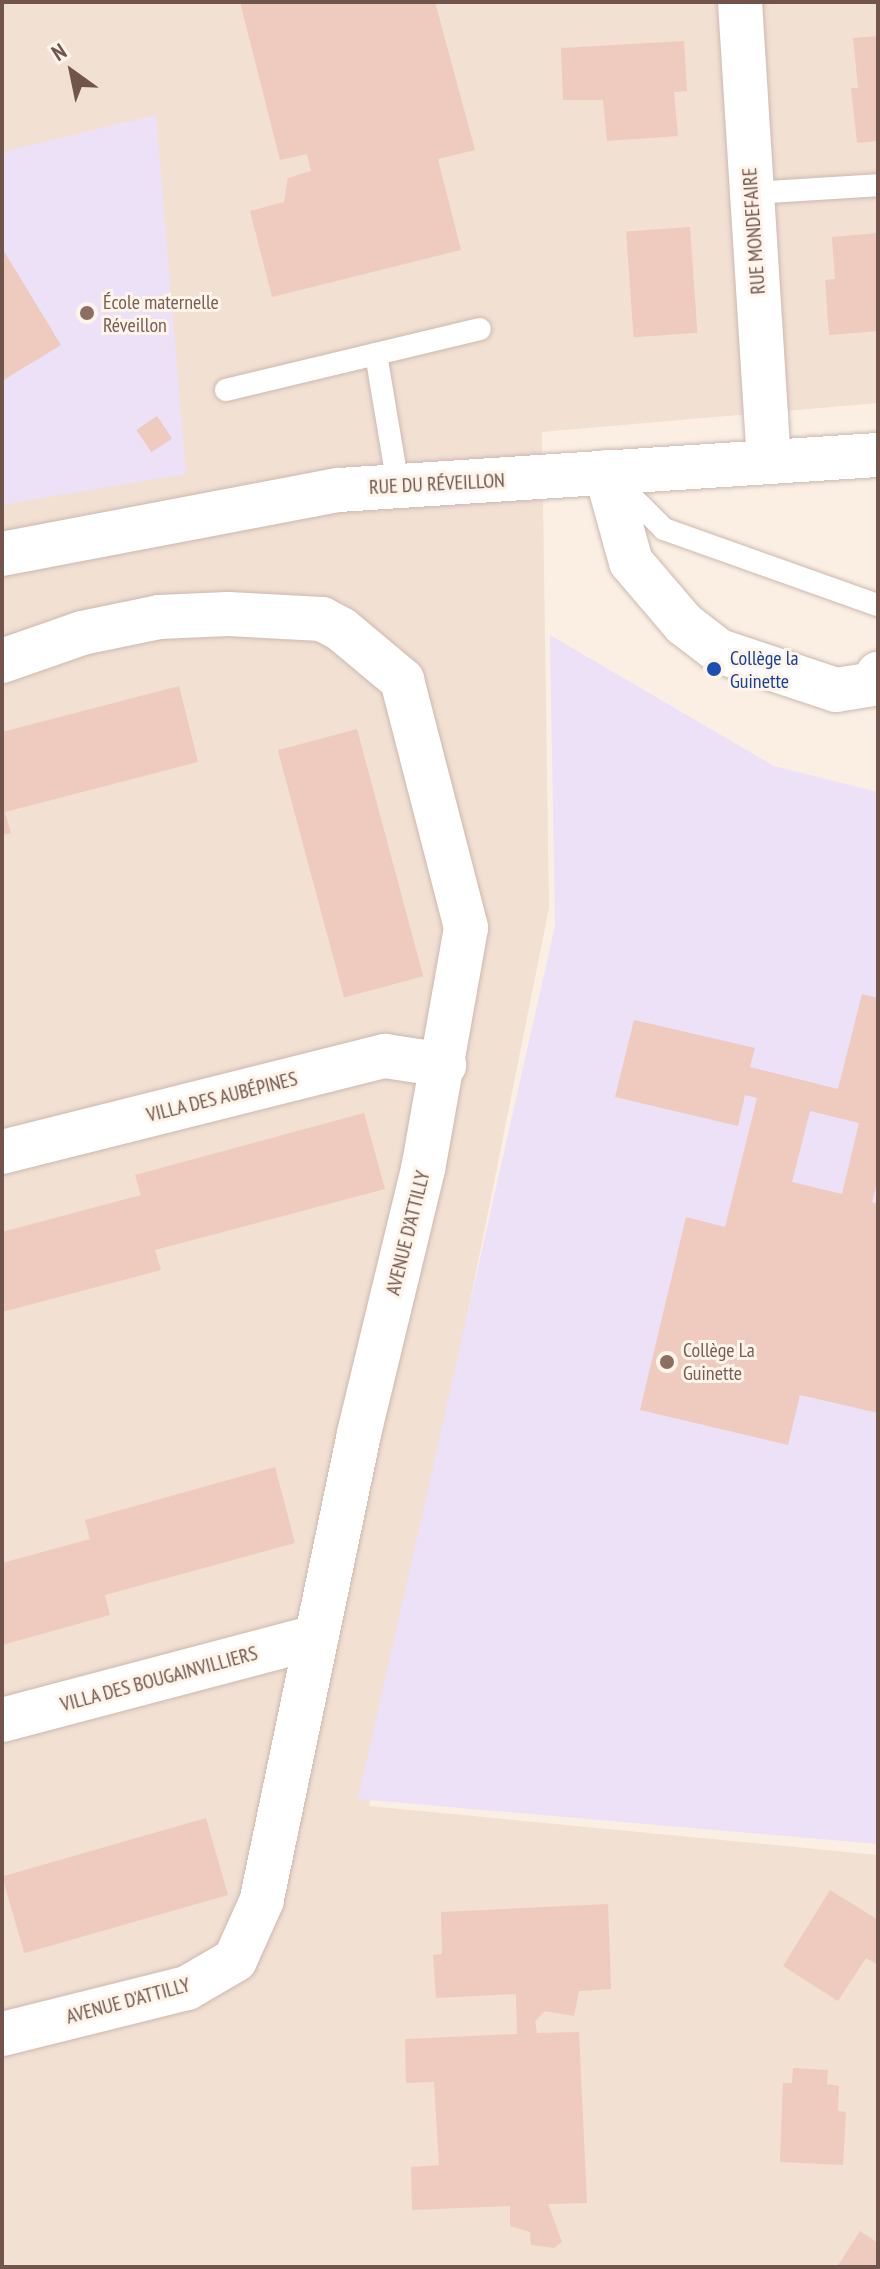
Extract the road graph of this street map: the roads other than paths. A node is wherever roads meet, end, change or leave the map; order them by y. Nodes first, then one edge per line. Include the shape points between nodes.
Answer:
1 (740, 2) edge
2 (878, 185) edge
3 (752, 193) junction
4 (480, 329) dead end
5 (376, 354) junction
6 (226, 390) dead end
7 (769, 459) junction
8 (876, 460) edge
9 (606, 472) junction
10 (398, 486) junction
11 (2, 554) edge
12 (878, 605) edge
13 (2, 661) edge
14 (878, 674) edge
15 (444, 1065) junction
16 (2, 1152) edge
17 (316, 1637) junction
18 (2, 1720) edge
19 (2, 2034) edge

1 - 3 street, RUE MONDEFAIRE
2 - 3 lane
3 - 7 street, RUE MONDEFAIRE
4 - 5 lane
5 - 6 lane
5 - 10 lane
7 - 8 street, RUE DU RÉVEILLON
7 - 9 street, RUE DU RÉVEILLON
9 - 10 street, RUE DU RÉVEILLON
9 - 12 lane via 664,529
9 - 14 street via 631,562 684,624 719,651 836,690 872,684
10 - 11 street, RUE DU RÉVEILLON via 339,490
13 - 15 street, AVENUE D'ATTILLY via 159,617 228,614 322,619 402,680 466,928
15 - 16 street, VILLA DES AUBÉPINES via 385,1056
15 - 17 street, AVENUE D'ATTILLY
17 - 18 street, VILLA DES BOUGAINVILLIERS
17 - 19 street, AVENUE D'ATTILLY via 262,1900 235,1960 187,1988

